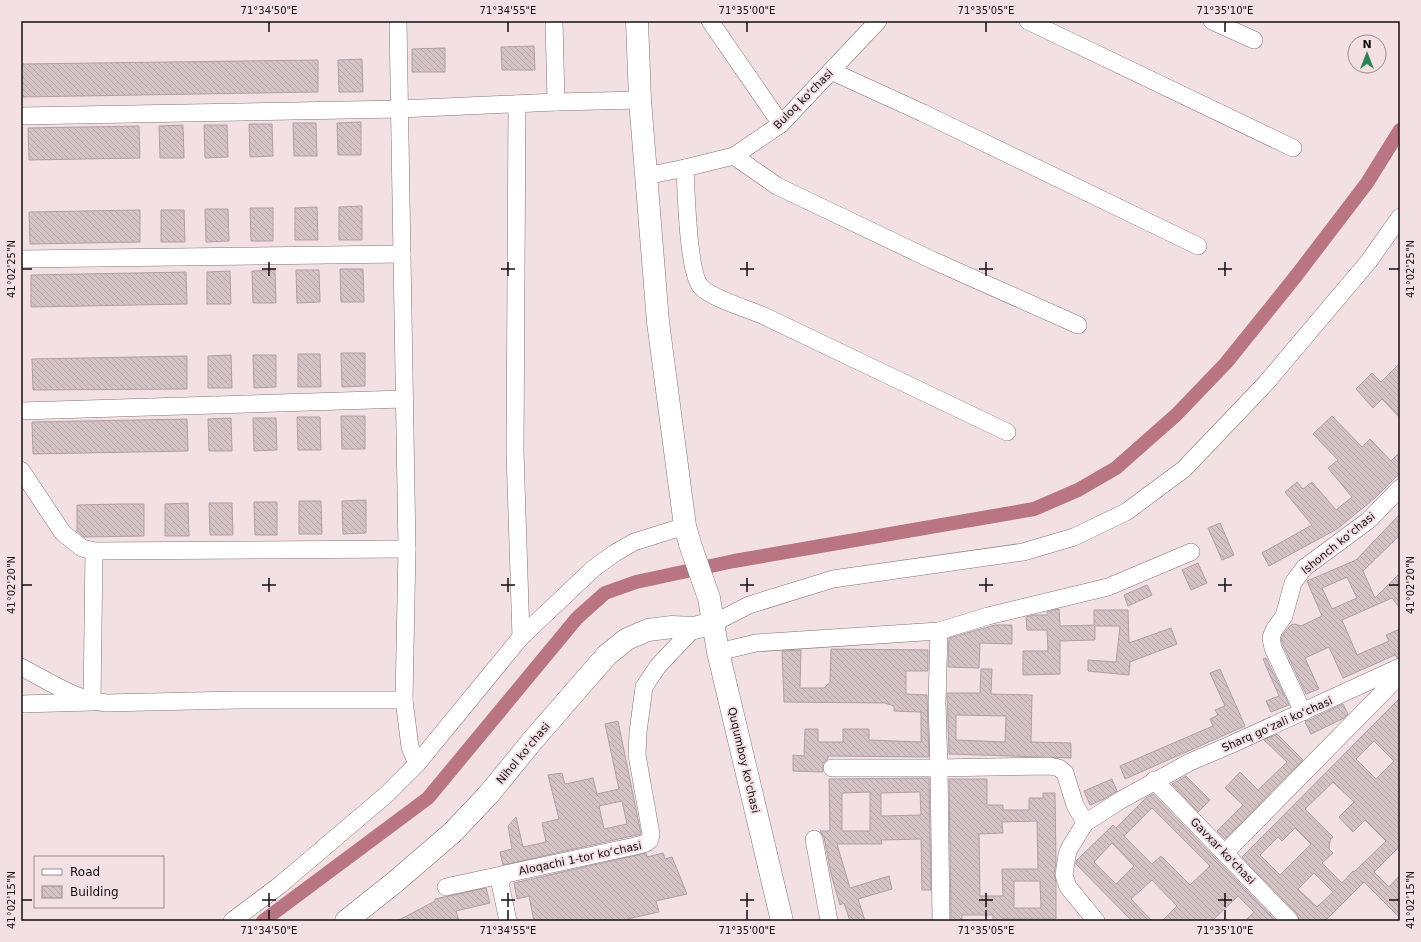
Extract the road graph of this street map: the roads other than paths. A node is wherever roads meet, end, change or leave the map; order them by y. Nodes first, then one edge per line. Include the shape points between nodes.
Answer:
1 (398, 21) edge
2 (554, 21) edge
3 (637, 21) edge
4 (710, 21) edge
5 (878, 21) edge
6 (1028, 21) edge
7 (1212, 21) edge
8 (1254, 40) dead end
9 (831, 71) junction
10 (640, 100) junction
11 (556, 102) junction
12 (517, 104) junction
13 (400, 109) junction
14 (21, 116) edge
15 (781, 124) junction
16 (1293, 148) dead end
17 (734, 156) junction
18 (685, 168) junction
19 (646, 176) junction
20 (1400, 217) edge
21 (1198, 246) dead end
22 (402, 254) junction
23 (21, 260) edge
24 (1078, 325) dead end
25 (404, 399) junction
26 (21, 411) edge
27 (1007, 432) dead end
28 (21, 470) edge
29 (1400, 488) edge
30 (688, 535) junction
31 (407, 549) junction
32 (94, 551) junction
33 (1191, 552) dead end
34 (704, 625) junction
35 (939, 631) junction
36 (521, 637) junction
37 (718, 652) junction
38 (21, 667) edge
39 (1400, 667) edge
40 (1400, 675) edge
41 (404, 700) junction
42 (92, 702) junction
43 (21, 704) edge
44 (1303, 712) junction
45 (417, 764) junction
46 (832, 768) dead end
47 (939, 768) junction
48 (1154, 780) junction
49 (1085, 823) junction
50 (814, 839) dead end
51 (1225, 853) junction
52 (505, 874) junction
53 (446, 887) dead end
54 (232, 921) edge
55 (346, 921) edge
56 (508, 921) edge
57 (782, 921) edge
58 (829, 921) edge
59 (941, 921) edge
60 (1096, 921) edge
61 (1290, 921) edge

1 - 13 street
2 - 11 street
3 - 10 main road, Ququmboy ko'chasi
4 - 15 street
5 - 9 street, Buloq ko'chasi
6 - 16 street
7 - 8 street
9 - 15 street, Buloq ko'chasi
9 - 21 street
10 - 11 street
10 - 19 main road, Ququmboy ko'chasi
11 - 12 street
12 - 13 street
12 - 36 street via 515,452
13 - 14 street
13 - 22 street
15 - 17 street, Buloq ko'chasi
17 - 18 street, Buloq ko'chasi
17 - 24 street via 777,186 932,260
18 - 19 street, Buloq ko'chasi
18 - 27 street via 691,250 696,278 701,287 711,294 758,313
19 - 30 main road, Ququmboy ko'chasi via 658,322
20 - 34 street via 1369,261 1266,383 1184,469 1126,512 1074,537 1023,552 833,579 749,606
22 - 23 street
22 - 25 street
25 - 26 street
25 - 31 street
28 - 32 street via 63,533 82,548
29 - 44 street, Ishonch koʻchasi via 1369,520 1304,568 1293,582 1284,616 1270,638
30 - 34 main road, Ququmboy ko'chasi via 708,598
30 - 36 street via 634,542 614,553 594,568
31 - 32 street
31 - 41 street
32 - 42 street
33 - 35 street via 1108,587 988,616
34 - 37 main road, Ququmboy ko'chasi
34 - 52 street, Aloqachi 1-tor koʻchasi via 658,666 644,687 637,755 650,840 640,845
34 - 55 main road, Nihol koʻchasi via 648,630 627,639 607,656 489,794 452,833
35 - 37 street via 756,643
35 - 47 street via 936,703
36 - 45 street
37 - 57 main road, Ququmboy ko'chasi
38 - 42 street
39 - 44 street, Sharq goʻzali koʻchasi
40 - 51 street
41 - 42 street
41 - 45 street via 410,747
42 - 43 street
44 - 48 street, Sharq goʻzali koʻchasi
45 - 54 street via 387,794 280,885
46 - 47 street
47 - 49 street via 1058,768 1065,773 1073,799
47 - 59 street
48 - 49 street, Sharq goʻzali koʻchasi
48 - 51 street, Gavxar ko'chasi
49 - 60 street via 1069,849 1064,875 1068,887
50 - 58 street
51 - 61 street, Gavxar ko'chasi
52 - 53 street, Aloqachi 1-tor koʻchasi
52 - 56 street via 500,882

